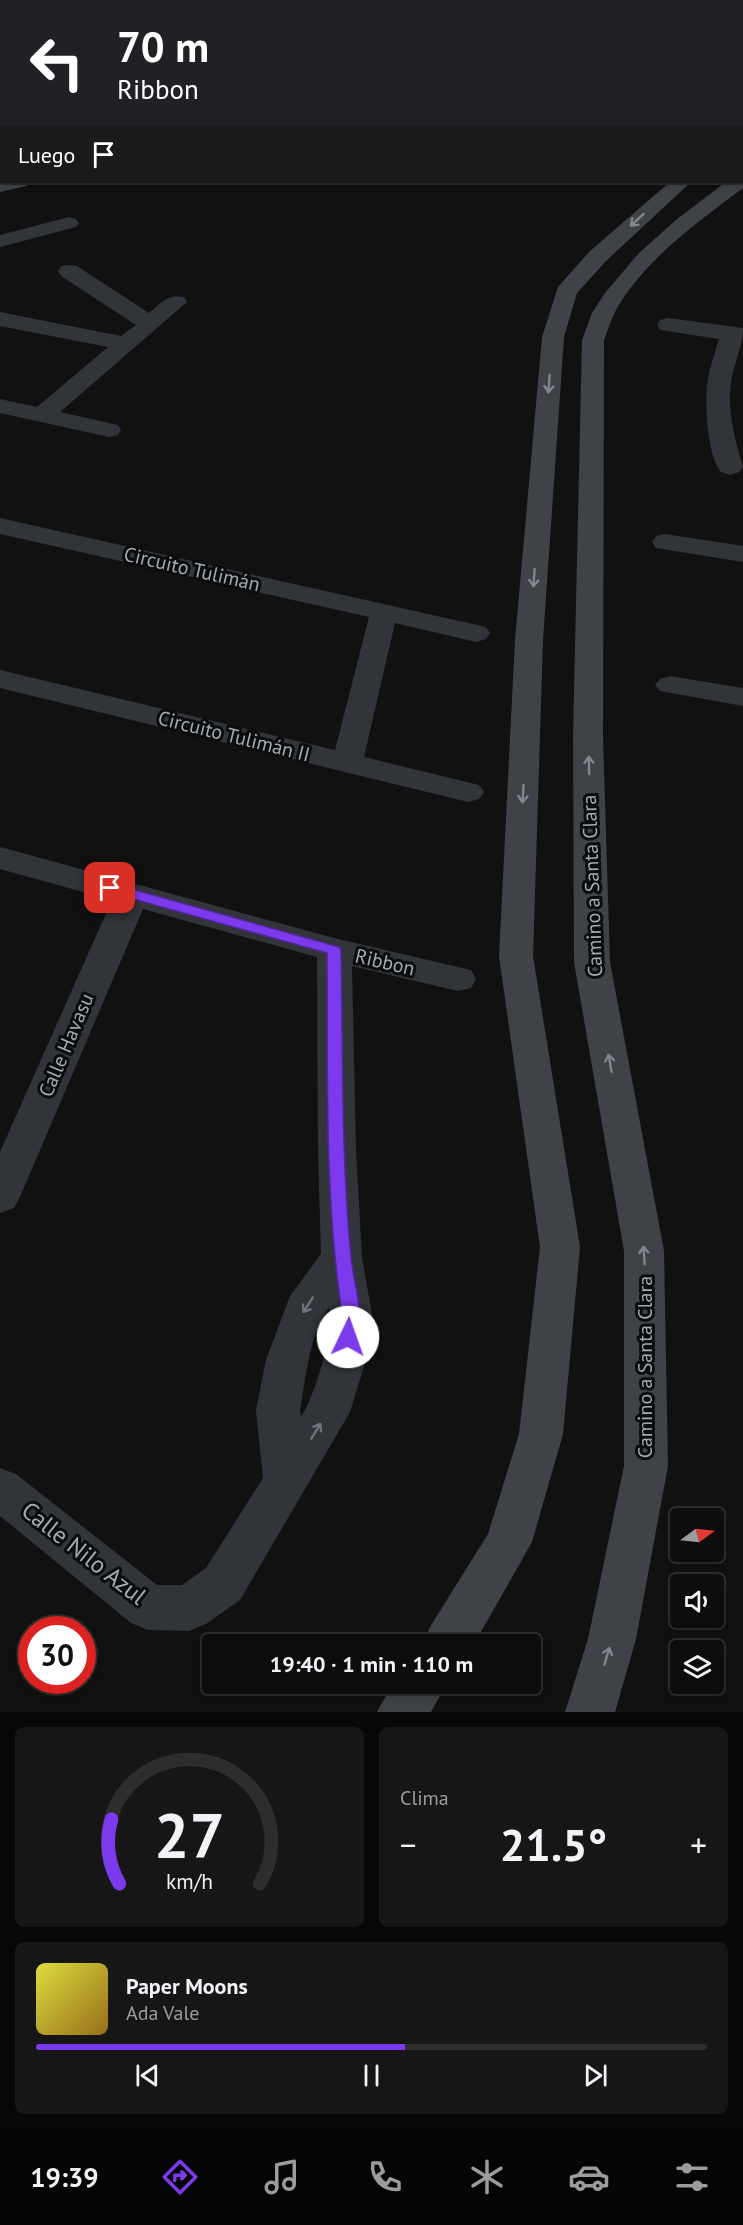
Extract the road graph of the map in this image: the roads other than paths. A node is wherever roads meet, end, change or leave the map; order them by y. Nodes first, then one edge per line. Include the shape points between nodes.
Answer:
1 (680, 183) edge
2 (737, 183) edge
3 (69, 223) dead end
4 (0, 241) edge
5 (69, 271) dead end
6 (176, 302) dead end
7 (0, 319) edge
8 (150, 324) junction
9 (668, 325) dead end
10 (738, 334) edge
11 (125, 345) junction
12 (0, 406) edge
13 (42, 415) junction
14 (109, 430) dead end
15 (732, 431) edge
16 (730, 467) dead end
17 (0, 526) edge
18 (665, 542) dead end
19 (743, 554) edge
20 (384, 612) junction
21 (476, 633) dead end
22 (0, 679) edge
23 (670, 685) dead end
24 (743, 698) edge
25 (347, 764) junction
26 (468, 792) dead end
27 (0, 858) edge
28 (132, 894) junction
29 (334, 950) junction
30 (458, 979) dead end
31 (0, 1197) edge
32 (342, 1258) junction
33 (286, 1481) junction
34 (0, 1488) edge
35 (453, 1634) edge
36 (414, 1694) edge
37 (402, 1712) edge
38 (590, 1712) edge

1 -> 35 main road via 598,256 566,292 553,337 529,640 516,956 560,1247 541,1434 509,1542
38 -> 2 main road, Camino a Santa Clara via 612,1640 646,1466 644,1251 592,962 588,737 593,340 605,309 632,272
3 - 4 street
5 - 8 street
6 - 8 street
7 - 11 street
8 - 11 street
9 - 10 street
10 - 15 street via 719,384
11 - 13 street
12 - 13 street
13 - 14 street
15 - 16 street
17 - 20 street, Circuito Tulimán
18 - 19 street
20 - 21 street, Circuito Tulimán
20 - 25 street
22 - 25 street, Circuito Tulimán II
23 - 24 street
25 - 26 street, Circuito Tulimán II
27 - 28 street, Ribbon
28 - 29 street, Ribbon
28 - 31 street, Calle Havasu
29 - 30 street, Ribbon
29 - 32 street, Calle Nilo Azul
33 -> 32 street, Calle Nilo Azul via 328,1412 345,1360 351,1314
32 -> 33 street via 305,1308 287,1360 278,1410
33 - 34 street, Calle Nilo Azul via 223,1584 189,1608 148,1607
36 - 37 main road

